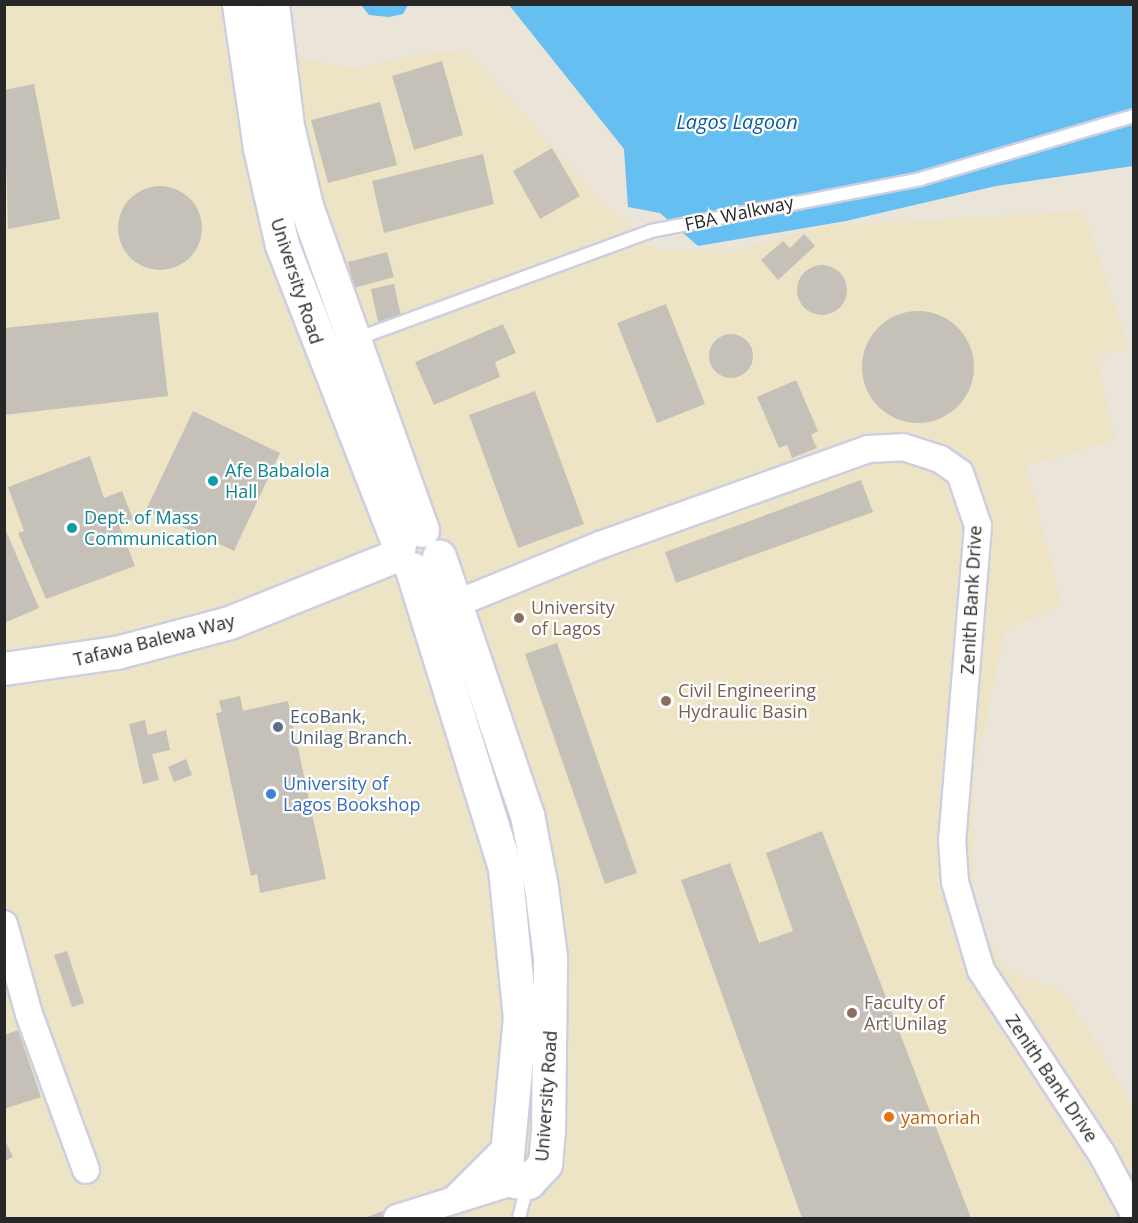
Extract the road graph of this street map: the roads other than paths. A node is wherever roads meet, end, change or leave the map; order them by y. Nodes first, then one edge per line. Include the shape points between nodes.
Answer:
1 (240, 4) edge
2 (272, 4) edge
3 (1134, 116) edge
4 (352, 340) junction
5 (321, 351) junction
6 (414, 551) junction
7 (442, 609) junction
8 (4, 669) edge
9 (4, 924) edge
10 (507, 1147) junction
11 (86, 1170) dead end
12 (522, 1182) junction
13 (452, 1203) junction
14 (1134, 1214) edge
15 (397, 1218) edge
16 (519, 1218) edge

1 - 5 main road, University Road via 260,148 282,245
2 - 4 main road, University Road via 287,126 300,183
3 - 4 lane, FBA Walkway via 920,179 651,231
4 - 5 lane, FBA Walkway
4 - 6 main road, University Road
5 - 6 main road, University Road
6 - 7 main road, University Road
6 - 8 street, Tafawa Balewa Way via 230,623 117,653
7 - 10 main road, University Road via 506,868 520,1017 513,1128
7 - 12 main road, University Road via 527,814 542,887 551,1024 548,1130 545,1164
7 - 14 street, Zenith Bank Drive via 600,545 868,449 903,447 940,459 960,473 978,526 952,838 960,905 981,970 1102,1154
9 - 11 street via 29,1014
10 - 12 main road, University Road via 508,1174
10 - 13 street
12 - 13 street
12 - 16 lane
13 - 15 street

